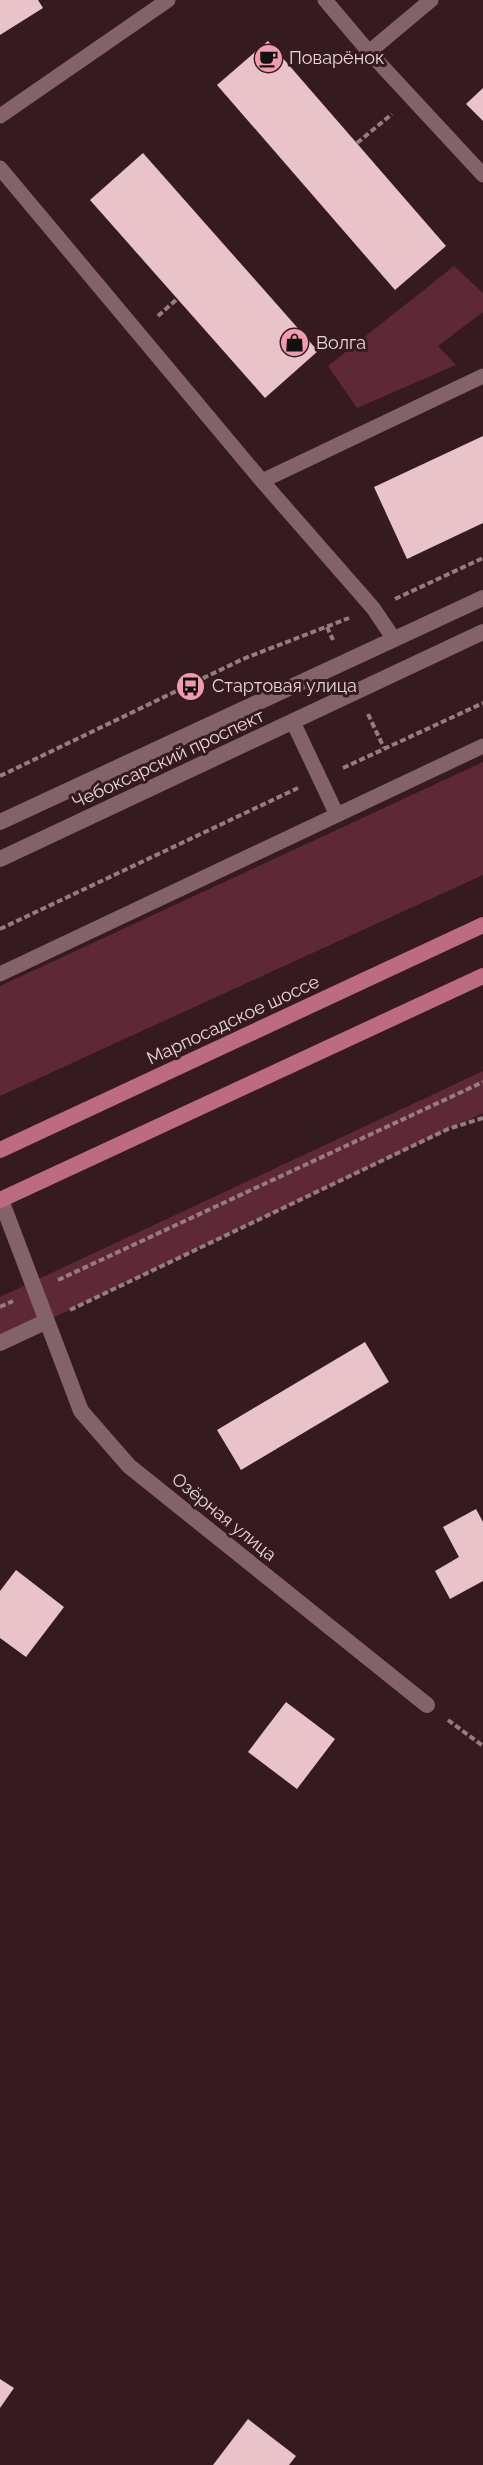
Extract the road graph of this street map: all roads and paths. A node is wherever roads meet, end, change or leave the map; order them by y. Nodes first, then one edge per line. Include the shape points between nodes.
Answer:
1 (168, 0) edge
2 (325, 0) edge
3 (431, 0) edge
4 (369, 52) junction
5 (411, 98) junction
6 (0, 116) edge
7 (357, 143) dead end
8 (0, 168) edge
9 (483, 175) edge
10 (483, 376) edge
11 (262, 481) junction
12 (483, 558) edge
13 (483, 598) edge
14 (388, 602) dead end
15 (357, 615) dead end
16 (483, 632) edge
17 (394, 639) junction
18 (483, 703) edge
19 (365, 708) dead end
20 (293, 722) junction
21 (483, 747) edge
22 (384, 748) junction
23 (339, 770) dead end
24 (0, 776) edge
25 (305, 785) dead end
26 (337, 815) junction
27 (0, 822) edge
28 (0, 859) edge
29 (483, 925) edge
30 (0, 929) edge
31 (0, 974) edge
32 (483, 976) edge
33 (483, 1082) edge
34 (483, 1118) edge
35 (0, 1150) edge
36 (0, 1200) edge
37 (54, 1282) dead end
38 (21, 1297) dead end
39 (0, 1307) edge
40 (45, 1322) junction
41 (0, 1343) edge
42 (427, 1705) joint
43 (483, 1746) edge

1 - 6 lane
2 - 4 lane
3 - 4 lane
4 - 5 lane
5 - 7 path
5 - 9 lane
8 - 11 lane
10 - 11 lane
11 - 17 lane via 373,608
12 - 14 path
13 - 17 street, Чебоксарский проспект
15 - 24 path via 243,659
16 - 20 street, Чебоксарский проспект
17 - 27 street, Чебоксарский проспект
18 - 22 path
19 - 22 path
20 - 26 lane
20 - 28 street, Чебоксарский проспект
21 - 26 lane
22 - 23 path
25 - 30 path
26 - 31 lane
29 - 35 main road, Марпосадское шоссе
32 - 36 main road
33 - 37 path
34 - 40 path via 448,1129
36 - 40 street, Озёрная улица
38 - 39 path
40 - 41 street
40 - 42 street, Озёрная улица via 81,1411 129,1466
42 - 43 path

